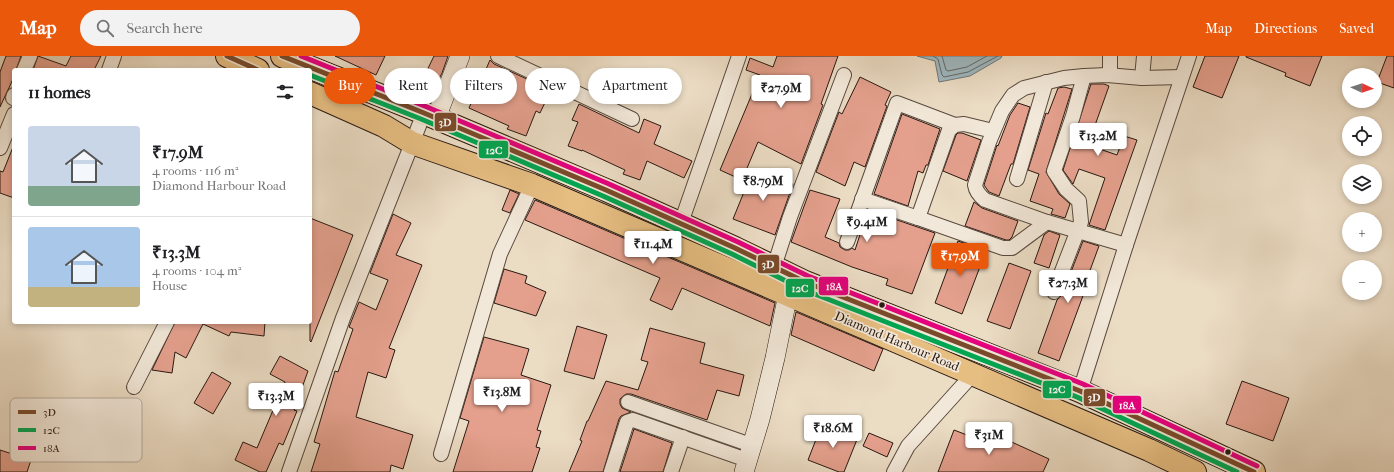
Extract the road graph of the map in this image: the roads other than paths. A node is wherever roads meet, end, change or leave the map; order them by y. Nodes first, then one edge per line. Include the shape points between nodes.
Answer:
1 (30, 56) edge
2 (114, 56) edge
3 (227, 56) edge
4 (282, 56) edge
5 (460, 56) edge
6 (498, 56) edge
7 (739, 56) edge
8 (1110, 56) edge
9 (1144, 56) edge
10 (1189, 56) edge
11 (25, 68) edge
12 (110, 68) edge
13 (254, 68) edge
14 (312, 68) edge
15 (312, 68) edge
16 (844, 75) dead end
17 (1110, 75) junction
18 (1084, 76) junction
19 (1142, 78) junction
20 (1181, 78) junction
21 (1046, 82) junction
22 (312, 94) edge
23 (430, 116) junction
24 (12, 119) edge
25 (632, 119) dead end
26 (955, 125) junction
27 (993, 131) junction
28 (412, 143) junction
29 (0, 148) edge
30 (1017, 179) dead end
31 (532, 185) junction
32 (862, 199) junction
33 (918, 218) junction
34 (1047, 222) junction
35 (681, 224) junction
36 (1078, 231) junction
37 (847, 242) dead end
38 (1126, 245) junction
39 (774, 267) junction
40 (1054, 292) dead end
41 (788, 294) junction
42 (166, 324) edge
43 (974, 374) junction
44 (134, 387) dead end
45 (1080, 391) junction
46 (628, 402) dead end
47 (683, 437) junction
48 (441, 454) dead end
49 (747, 459) edge
50 (289, 472) edge
51 (611, 472) edge
52 (671, 472) edge
53 (894, 472) edge
54 (1195, 472) edge
55 (1254, 472) edge

1 - 11 street
2 - 12 street
3 - 13 highway
4 - 14 highway, Diamond Harbour Road
5 - 23 street
6 - 25 street
7 - 35 street
8 - 17 street
9 - 19 street
10 - 20 street
15 - 23 highway, Diamond Harbour Road
16 - 39 street via 790,217
17 - 18 street
17 - 19 street
18 - 21 street
18 - 36 street via 1054,171 1066,189 1079,201 1081,222
19 - 20 street
20 - 38 street
21 - 27 street via 1024,88 1013,96 1002,111
21 - 30 street
22 - 28 highway, Diamond Harbour Road via 384,126
23 - 28 street
23 - 35 highway, Diamond Harbour Road
24 - 29 street
26 - 27 street via 964,124
26 - 32 street via 897,103
26 - 33 street via 946,137
27 - 34 street via 975,184 976,191 985,200
28 - 31 highway, Diamond Harbour Road
28 - 50 street via 346,312
31 - 41 highway, Diamond Harbour Road
31 - 48 street via 500,254
32 - 33 street
32 - 37 street
33 - 34 street via 1003,248 1012,248
34 - 36 street
35 - 39 highway, Diamond Harbour Road
36 - 38 street
36 - 40 street
38 - 45 street
39 - 45 highway, Diamond Harbour Road
41 - 43 highway, Diamond Harbour Road
41 - 49 street via 760,419
42 - 44 street
43 - 53 street via 908,446
43 - 54 highway, Diamond Harbour Road
45 - 55 highway, Diamond Harbour Road
46 - 49 street
47 - 49 street
47 - 51 street via 630,420 627,422
47 - 52 street

